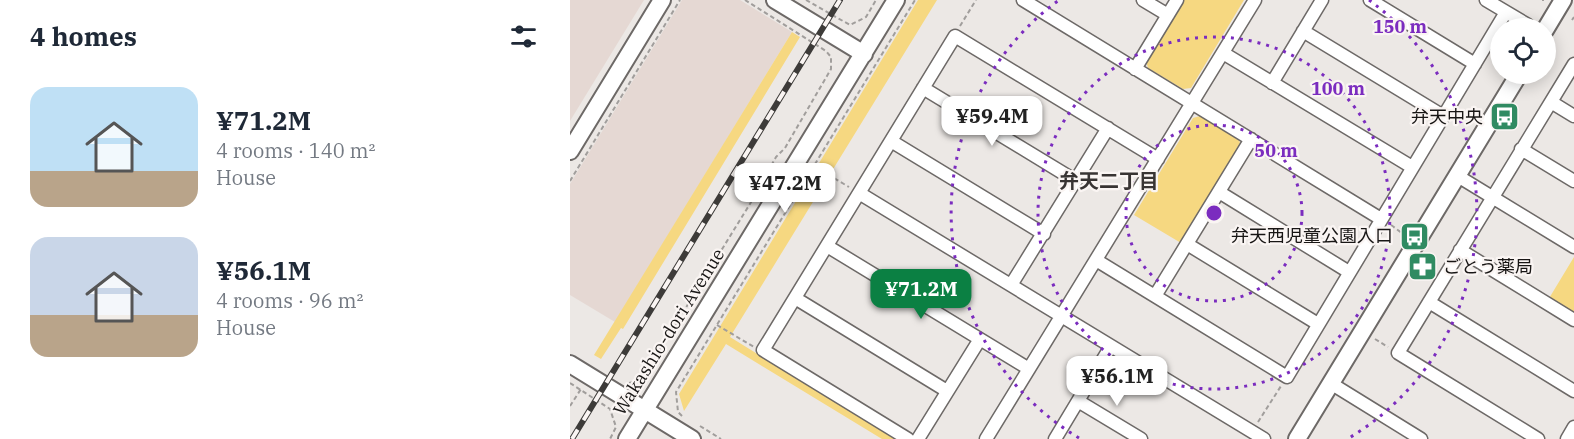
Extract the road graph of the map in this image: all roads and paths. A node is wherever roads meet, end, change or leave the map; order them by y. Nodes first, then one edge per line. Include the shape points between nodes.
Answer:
1 (662, 0) edge
2 (680, 0) edge
3 (745, 0) edge
4 (775, 0) edge
5 (806, 0) edge
6 (876, 0) edge
7 (896, 0) edge
8 (915, 0) edge
9 (976, 0) edge
10 (1023, 0) edge
11 (1143, 0) edge
12 (1177, 0) edge
13 (1255, 0) edge
14 (1322, 0) edge
15 (1370, 0) edge
16 (1486, 0) edge
17 (1563, 0) edge
18 (1506, 12) junction
19 (1168, 15) junction
20 (1516, 18) edge
21 (1552, 18) edge
22 (1304, 30) junction
23 (955, 36) junction
24 (1223, 53) junction
25 (864, 54) junction
26 (1475, 64) junction
27 (1574, 64) edge
28 (1135, 69) junction
29 (1272, 82) junction
30 (1513, 84) edge
31 (923, 88) junction
32 (1191, 102) junction
33 (1551, 102) junction
34 (1443, 116) junction
35 (1574, 116) edge
36 (1108, 128) junction
37 (1251, 140) junction
38 (891, 141) junction
39 (1521, 149) junction
40 (570, 151) edge
41 (1158, 159) junction
42 (814, 166) junction
43 (1412, 167) junction
44 (1456, 175) junction
45 (570, 181) edge
46 (1076, 181) junction
47 (1574, 181) edge
48 (1219, 192) junction
49 (859, 194) junction
50 (1492, 197) junction
51 (1381, 219) junction
52 (1044, 234) junction
53 (1408, 237) dead end
54 (1187, 244) junction
55 (827, 246) junction
56 (1574, 248) edge
57 (1460, 250) junction
58 (1096, 260) junction
59 (1349, 272) junction
60 (1011, 285) junction
61 (1155, 296) junction
62 (795, 298) junction
63 (1429, 302) junction
64 (1062, 316) junction
65 (1574, 320) edge
66 (1318, 324) junction
67 (717, 325) junction
68 (1362, 331) junction
69 (980, 339) junction
70 (1111, 346) junction
71 (763, 351) junction
72 (1398, 353) junction
73 (570, 364) edge
74 (1029, 369) junction
75 (1287, 377) junction
76 (620, 380) dead end
77 (570, 383) edge
78 (1332, 384) junction
79 (581, 389) junction
80 (947, 391) junction
81 (1574, 391) edge
82 (1078, 401) junction
83 (570, 406) edge
84 (644, 410) junction
85 (1255, 427) dead end
86 (1574, 427) edge
87 (1299, 438) edge
88 (610, 439) edge
89 (627, 439) edge
90 (692, 439) edge
91 (720, 439) edge
92 (908, 439) edge
93 (918, 439) edge
94 (986, 439) edge
95 (1055, 439) edge
96 (1141, 439) edge
97 (1264, 439) edge
98 (1420, 439) edge
99 (1538, 439) edge
100 (1567, 439) edge

1 - 40 street
2 - 45 path
3 - 76 path via 826,51 831,57 831,69 648,369 637,381
4 - 25 street
5 - 6 path via 850,25 866,17
7 - 25 street, Wakashio-dori Avenue
8 - 42 path
9 - 23 path
10 - 28 street
11 - 19 street
12 - 19 street
13 - 24 street
14 - 22 street
15 - 26 street
16 - 18 street
17 - 21 street
18 - 20 street
18 - 26 street
19 - 28 street
22 - 29 street
22 - 34 street
23 - 31 street
23 - 36 street
24 - 29 street
24 - 32 street
25 - 84 street, Wakashio-dori Avenue
26 - 34 street
27 - 33 street
28 - 32 street
29 - 43 street
30 - 44 street
31 - 38 street
31 - 46 street
32 - 37 street
32 - 41 street
33 - 35 street
33 - 39 street
34 - 43 street
36 - 41 street
36 - 46 street
37 - 48 street
37 - 51 street
38 - 49 street
38 - 52 street
39 - 47 street
39 - 50 street
41 - 58 street
42 - 49 path
42 - 67 path
43 - 51 street
44 - 50 street
44 - 68 street
46 - 52 street
48 - 54 street
48 - 59 street
49 - 55 street
49 - 60 street
50 - 56 street
50 - 57 street
51 - 53 path
51 - 59 street
52 - 60 street
54 - 61 street
54 - 66 street
55 - 62 street
55 - 69 street
57 - 63 street
57 - 65 street
58 - 61 street
58 - 64 street
59 - 66 street
60 - 64 street
61 - 75 street
62 - 71 street
62 - 80 street
63 - 72 street
63 - 81 street
64 - 70 street
64 - 74 street
66 - 75 street
67 - 71 path
67 - 91 path via 675,398 682,416
68 - 72 path
68 - 78 street
69 - 74 street
69 - 80 street
70 - 82 street
70 - 97 street
71 - 92 street
72 - 99 street
73 - 84 street
74 - 94 street
75 - 85 path
77 - 79 path
78 - 87 street
78 - 98 street
79 - 83 path
79 - 88 path via 613,414 616,427
80 - 93 street
82 - 95 street
82 - 96 street
84 - 89 street, Wakashio-dori Avenue
84 - 90 street
86 - 100 street

